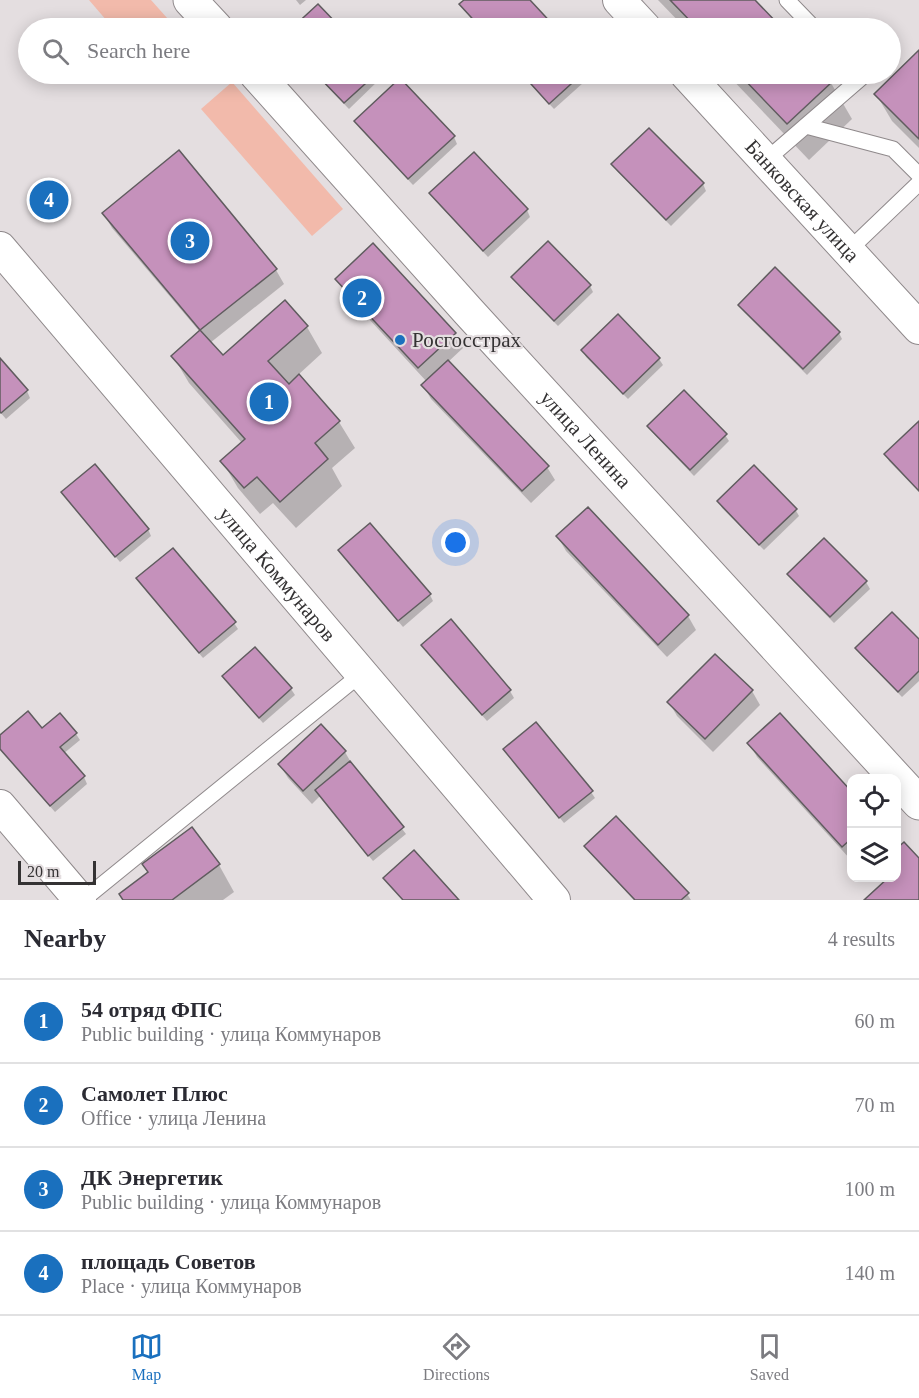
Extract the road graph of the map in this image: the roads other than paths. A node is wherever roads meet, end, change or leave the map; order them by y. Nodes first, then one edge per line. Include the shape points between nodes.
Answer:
1 (190, 0) edge
2 (619, 0) edge
3 (787, 0) edge
4 (207, 18) edge
5 (636, 18) edge
6 (804, 18) edge
7 (265, 84) edge
8 (695, 84) edge
9 (854, 84) edge
10 (806, 126) junction
11 (765, 161) junction
12 (919, 175) edge
13 (919, 183) edge
14 (0, 248) edge
15 (848, 251) junction
16 (919, 328) edge
17 (361, 674) junction
18 (919, 803) edge
19 (0, 806) edge
20 (82, 900) edge
21 (554, 900) edge

1 - 4 street
2 - 5 street
3 - 6 lane
7 - 18 street, улица Ленина
8 - 11 street, Банковская улица
9 - 10 lane
10 - 11 lane
10 - 12 lane via 893,149
11 - 15 street, Банковская улица
13 - 15 lane
14 - 17 street, улица Коммунаров
15 - 16 street, Банковская улица
17 - 20 lane
17 - 21 street, улица Коммунаров
19 - 20 street

